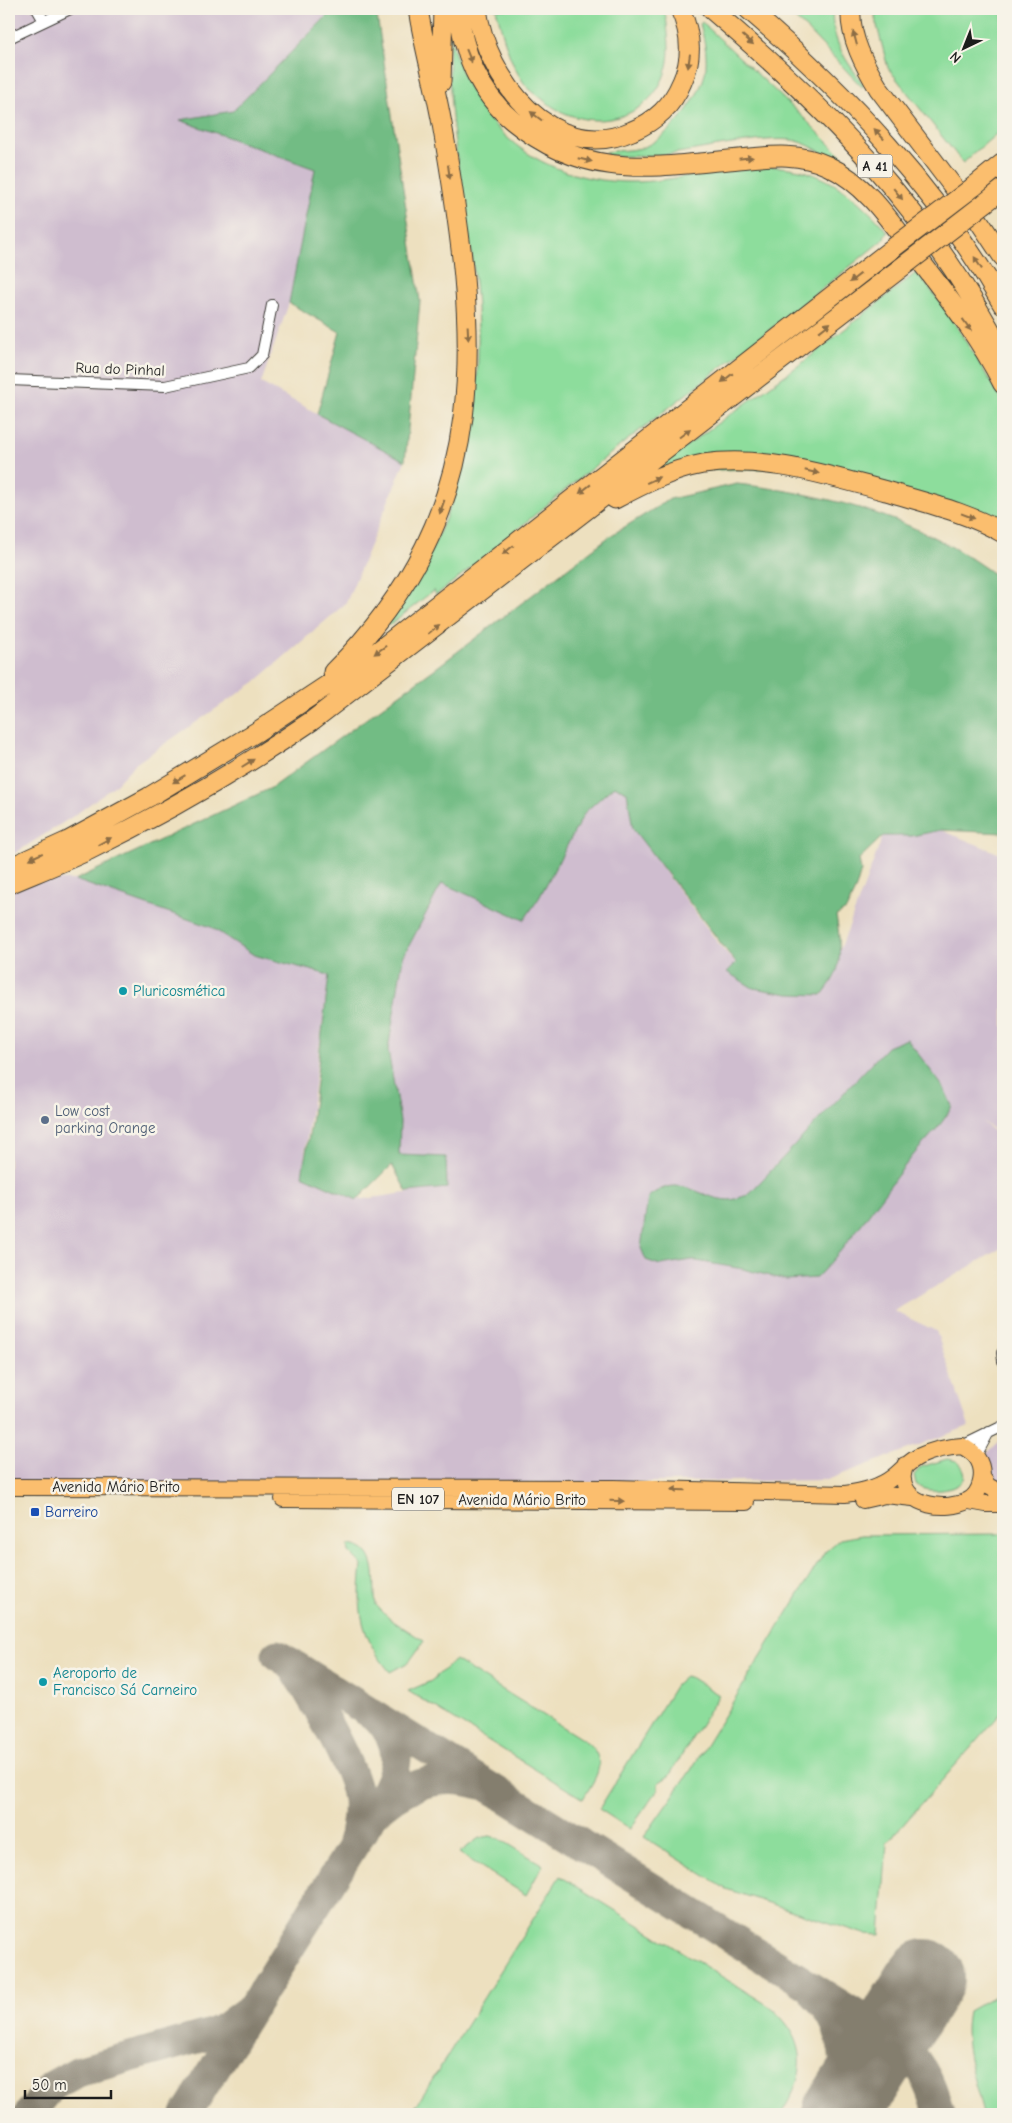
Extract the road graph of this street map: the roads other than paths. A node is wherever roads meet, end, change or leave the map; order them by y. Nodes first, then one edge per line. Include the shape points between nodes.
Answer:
1 (37, 9) edge
2 (70, 9) edge
3 (418, 9) edge
4 (443, 9) edge
5 (459, 9) edge
6 (477, 9) edge
7 (680, 9) edge
8 (711, 9) edge
9 (748, 9) edge
10 (851, 9) edge
11 (44, 21) junction
12 (9, 38) edge
13 (442, 123) junction
14 (1003, 163) edge
15 (1003, 189) edge
16 (1003, 257) edge
17 (272, 305) dead end
18 (1003, 305) edge
19 (1003, 354) edge
20 (9, 380) edge
21 (1003, 384) edge
22 (578, 518) junction
23 (1003, 533) edge
24 (295, 706) junction
25 (9, 868) edge
26 (9, 884) edge
27 (1003, 1426) edge
28 (989, 1431) junction
29 (962, 1446) junction
30 (976, 1456) junction
31 (905, 1465) junction
32 (982, 1477) junction
33 (9, 1487) edge
34 (1003, 1494) edge
35 (9, 1498) edge
36 (913, 1498) junction
37 (969, 1501) junction
38 (1003, 1504) edge

1 - 11 street
2 - 11 street
3 - 13 highway
4 - 13 highway
5 -> 21 highway via 466,52 489,96 506,116 533,138 557,150 604,164 643,168 780,155 805,157 850,178 876,203 943,291 988,354
7 -> 6 highway via 689,35 690,52 687,71 676,94 661,114 644,126 604,138 567,134 526,108 496,69 486,48
8 -> 19 highway, A 41 via 810,97 887,180 948,262
18 -> 9 highway, A 41 via 952,225 896,153 835,89
16 -> 10 highway via 879,89 854,39
11 - 12 street
13 -> 24 highway via 463,274 468,343 467,390 456,460 434,528 405,585 350,655
14 -> 24 highway, bridge via 408,629
22 -> 15 highway, bridge
17 - 20 street, Rua do Pinhal via 262,355 249,368 165,386
22 -> 23 highway via 642,485 680,470 720,463 752,462 826,475 943,507
26 -> 22 highway via 89,850 290,736 354,691
24 -> 25 highway via 149,797 68,841
27 - 28 street
28 - 29 street
28 - 30 street
29 - 30 main road
29 - 31 main road via 921,1455
30 - 32 main road
31 -> 33 main road, Avenida Mário Brito via 882,1483 845,1494 614,1488
31 - 36 main road via 902,1480
32 - 34 main road via 988,1486
32 - 37 main road via 980,1487
35 -> 36 main road, Avenida Mário Brito / EN 107 via 827,1503 853,1502 885,1495
36 - 37 main road via 942,1506
37 - 38 main road

